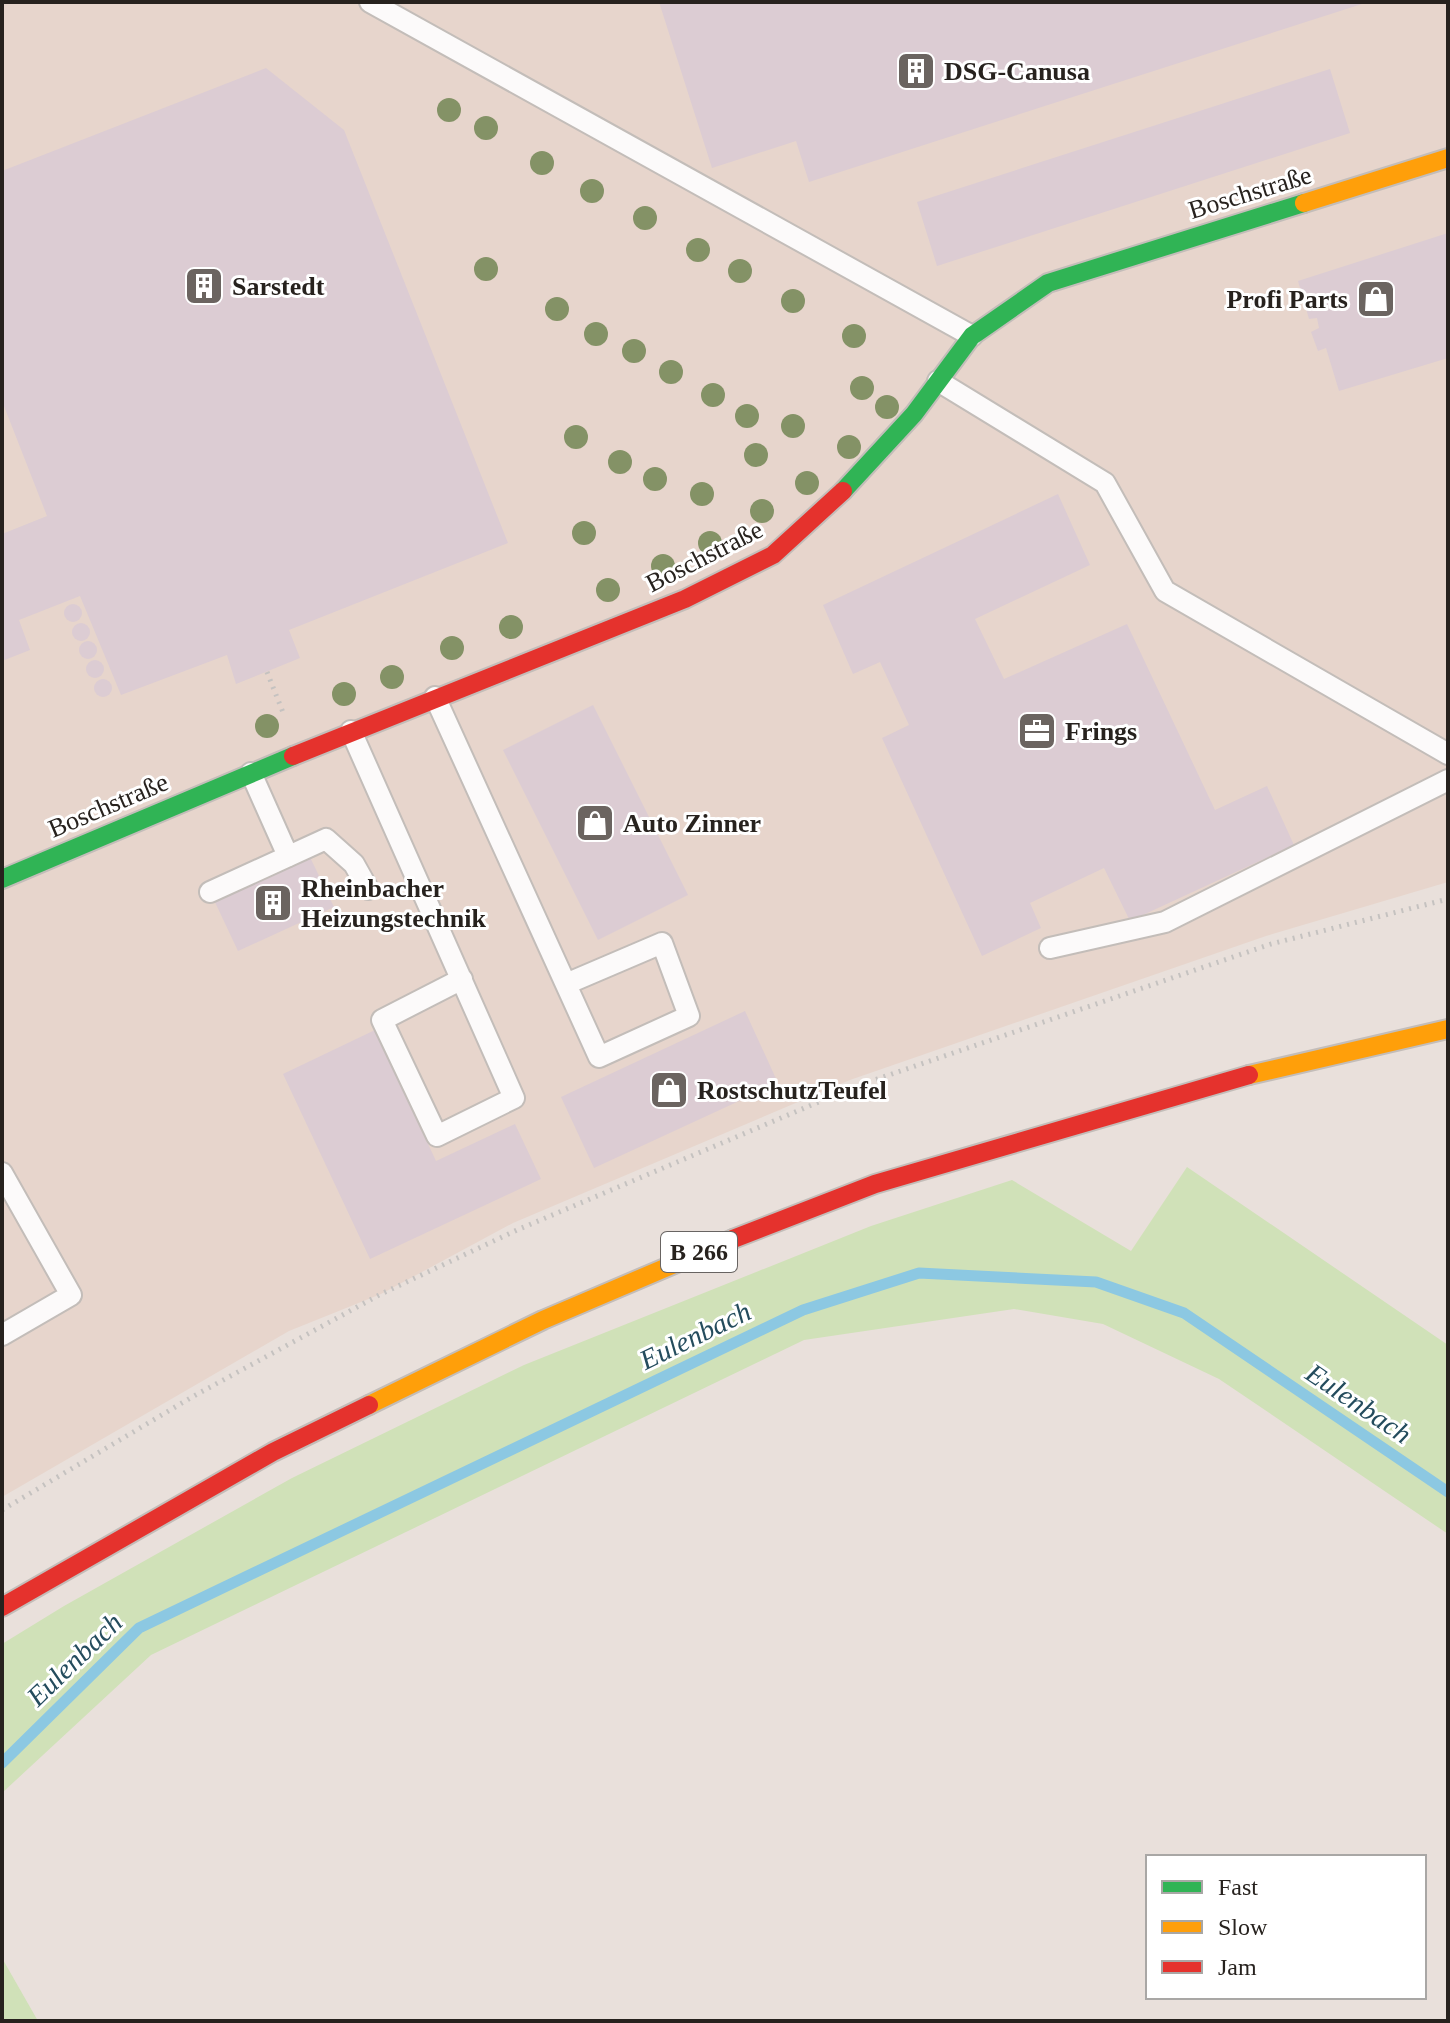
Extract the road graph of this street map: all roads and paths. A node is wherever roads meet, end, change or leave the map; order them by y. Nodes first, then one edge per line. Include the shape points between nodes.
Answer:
1 (370, 2) edge
2 (1448, 158) edge
3 (972, 336) junction
4 (938, 381) junction
5 (435, 697) junction
6 (351, 731) junction
7 (1448, 754) edge
8 (251, 773) junction
9 (1448, 780) edge
10 (288, 856) junction
11 (2, 879) edge
12 (368, 889) dead end
13 (210, 892) dead end
14 (1448, 899) edge
15 (1050, 948) dead end
16 (462, 979) junction
17 (566, 984) junction
18 (1448, 1029) edge
19 (2, 1173) edge
20 (2, 1335) edge
21 (2, 1510) edge
22 (2, 1607) edge

1 - 3 lane
2 - 3 street, Boschstraße via 1048,283
3 - 4 street, Boschstraße
4 - 5 street, Boschstraße via 851,484 773,555 685,599
4 - 7 lane via 1105,483 1165,591
5 - 6 street, Boschstraße
5 - 17 lane
6 - 8 street, Boschstraße
6 - 16 lane
8 - 10 lane
8 - 11 street, Boschstraße
9 - 15 lane via 1165,922
10 - 12 lane via 326,839 354,864
10 - 13 lane
14 - 21 path via 1271,944 825,1099 381,1294 192,1397
16 - 16 lane via 514,1098 437,1136 382,1020
17 - 17 lane via 599,1057 689,1016 662,943
18 - 22 street, B 266 via 1234,1079 875,1184 688,1256 543,1320 273,1452
19 - 20 lane via 71,1295

